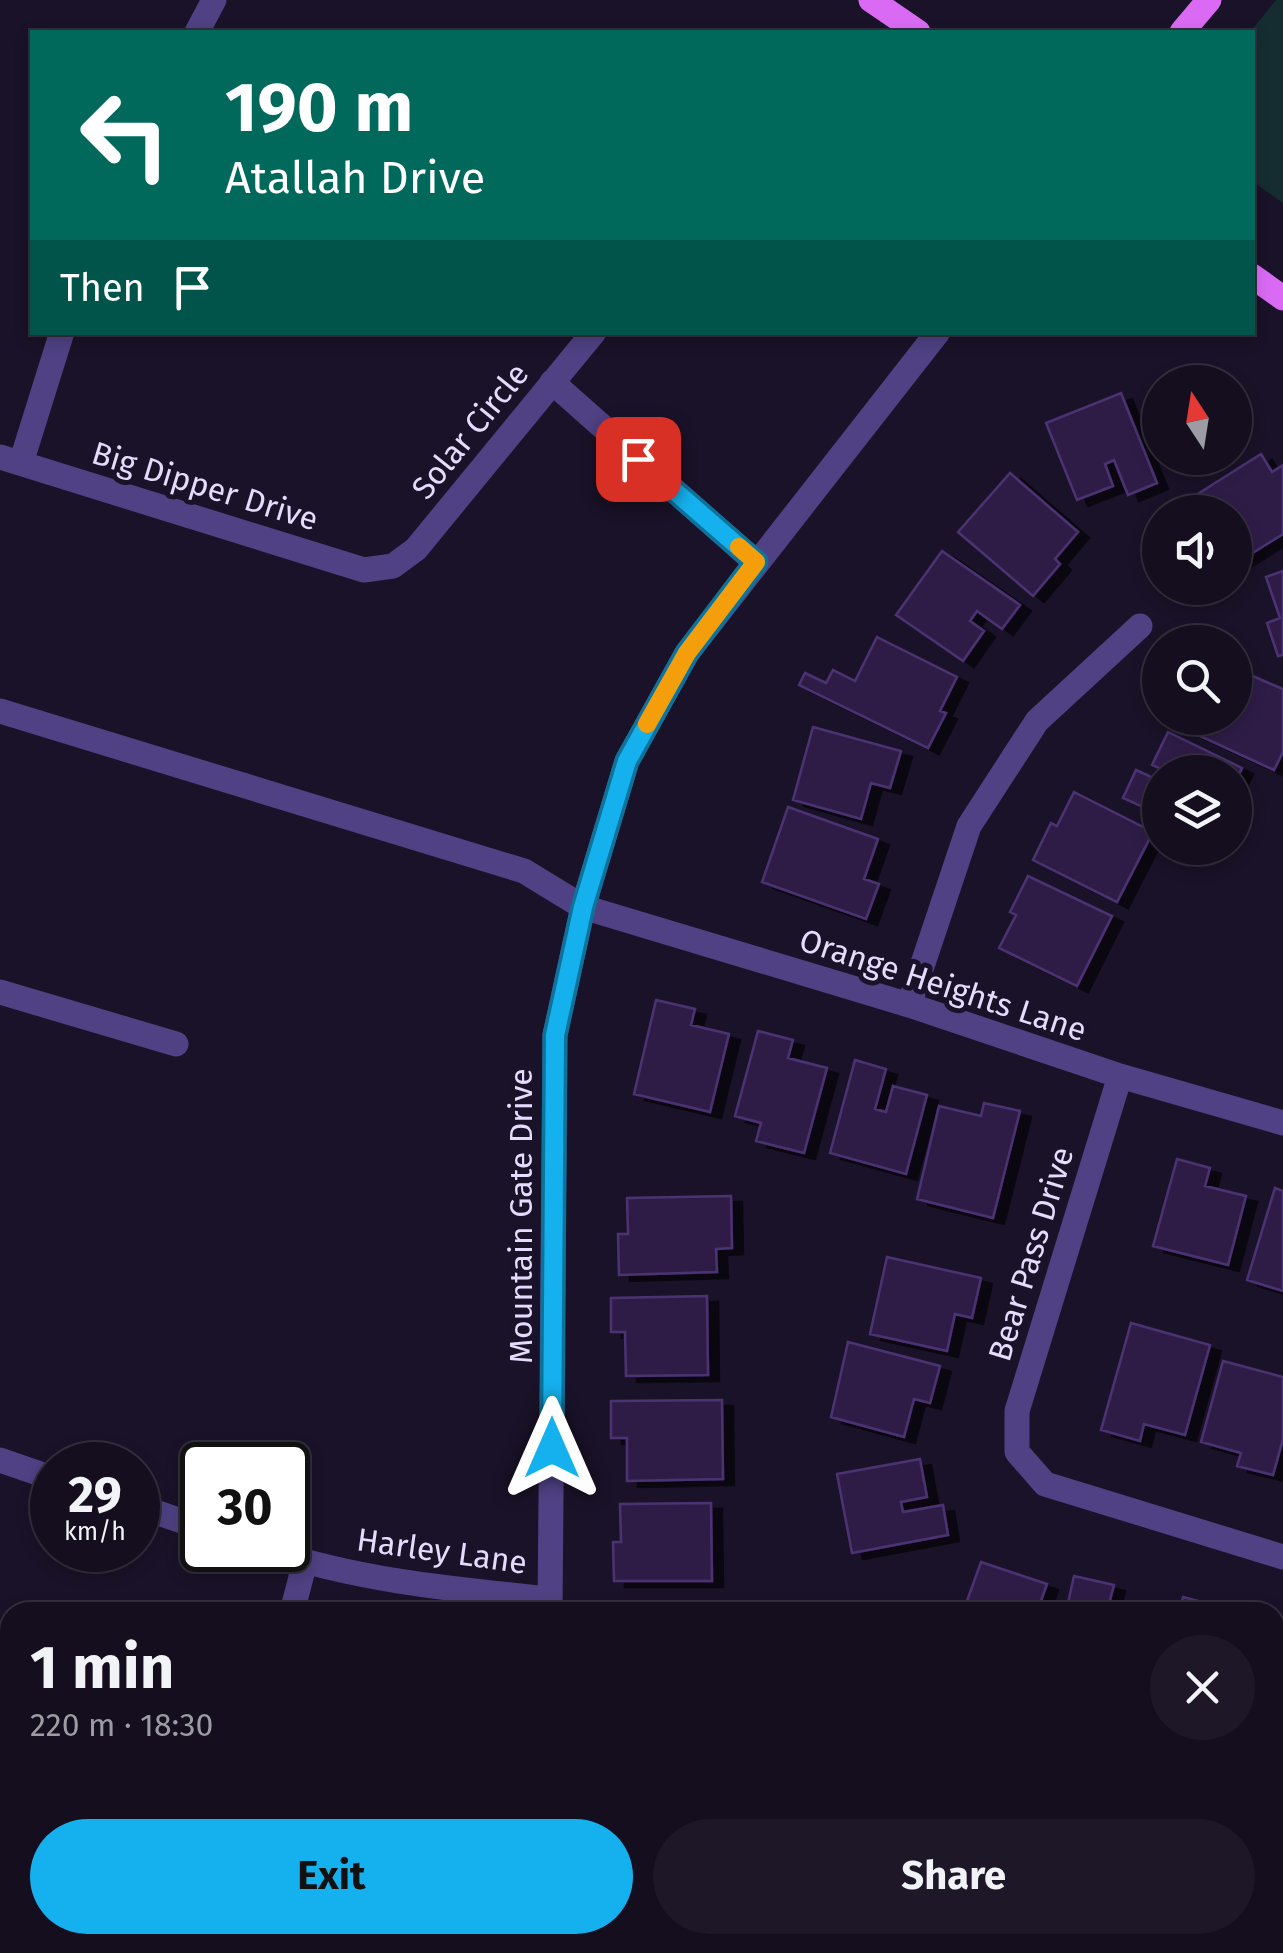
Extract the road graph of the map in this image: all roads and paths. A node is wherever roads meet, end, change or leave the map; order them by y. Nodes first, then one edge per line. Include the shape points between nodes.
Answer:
1 (214, 0) edge
2 (872, 0) edge
3 (1209, 0) edge
4 (197, 30) edge
5 (915, 30) edge
6 (1184, 30) edge
7 (1255, 278) edge
8 (1283, 298) edge
9 (61, 335) edge
10 (591, 335) edge
11 (936, 335) edge
12 (552, 382) junction
13 (10, 460) edge
14 (756, 562) junction
15 (393, 566) joint
16 (1140, 626) dead end
17 (0, 711) edge
18 (583, 907) junction
19 (0, 992) edge
20 (909, 1005) junction
21 (176, 1044) dead end
22 (1120, 1076) junction
23 (1283, 1123) edge
24 (0, 1460) edge
25 (30, 1470) edge
26 (1283, 1558) edge
27 (310, 1563) edge
28 (302, 1572) edge
29 (294, 1602) edge
30 (524, 1602) edge
31 (550, 1602) edge

1 - 4 street
2 - 5 main road
3 - 6 main road
7 - 8 main road
9 - 13 street
10 - 12 street, Solar Circle
11 - 14 street, Mountain Gate Drive
12 - 14 street
12 - 15 street, Solar Circle via 416,549
13 - 15 street, Big Dipper Drive via 364,570
14 - 18 street, Mountain Gate Drive via 687,653 627,761
16 - 20 street via 1037,721 970,826
17 - 18 street, Orange Heights Lane via 524,871
18 - 20 street, Orange Heights Lane
18 - 31 street, Mountain Gate Drive via 555,1035
19 - 21 street
20 - 22 street, Orange Heights Lane
22 - 23 street, Orange Heights Lane
22 - 26 street, Bear Pass Drive via 1016,1411 1016,1452 1045,1484
24 - 25 street
27 - 30 street, Harley Lane
28 - 29 street

